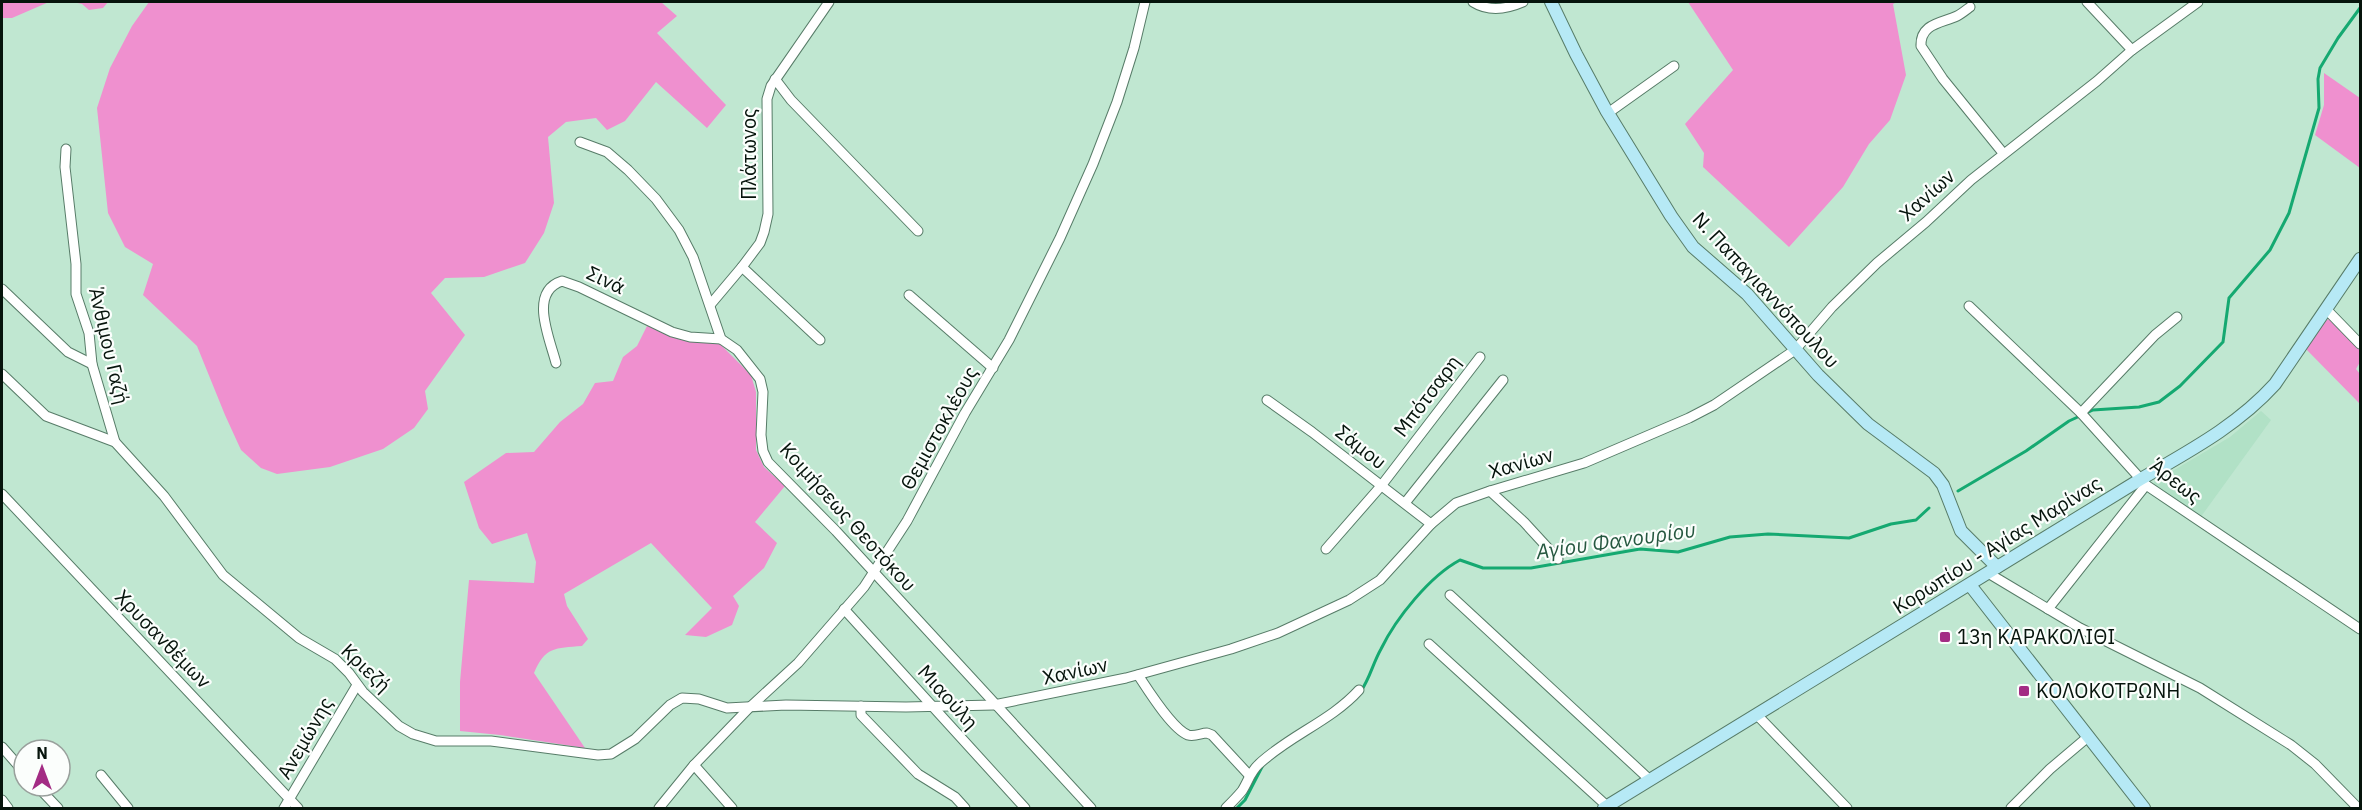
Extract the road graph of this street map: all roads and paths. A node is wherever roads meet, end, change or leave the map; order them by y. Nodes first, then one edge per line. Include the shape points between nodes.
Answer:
1 (829, 2) edge
2 (1145, 2) edge
3 (1473, 2) edge
4 (1523, 2) edge
5 (1551, 2) edge
6 (2087, 2) edge
7 (2199, 2) edge
8 (1970, 7) dead end
9 (2132, 50) junction
10 (1674, 66) dead end
11 (776, 79) junction
12 (767, 99) junction
13 (791, 100) junction
14 (1608, 113) junction
15 (580, 142) dead end
16 (66, 149) dead end
17 (2004, 153) junction
18 (918, 231) dead end
19 (2361, 259) edge
20 (742, 267) junction
21 (2, 289) edge
22 (909, 295) dead end
23 (710, 305) junction
24 (1969, 306) dead end
25 (2326, 309) junction
26 (2177, 317) dead end
27 (721, 339) junction
28 (820, 340) dead end
29 (2361, 344) edge
30 (1795, 350) junction
31 (1480, 357) dead end
32 (556, 363) dead end
33 (92, 364) junction
34 (993, 368) junction
35 (2, 374) edge
36 (1503, 380) dead end
37 (1267, 400) dead end
38 (2084, 416) junction
39 (115, 442) junction
40 (2143, 482) junction
41 (1382, 486) junction
42 (1490, 491) junction
43 (2, 494) edge
44 (1405, 502) junction
45 (1431, 524) junction
46 (1326, 549) dead end
47 (1558, 559) dead end
48 (1992, 570) junction
49 (873, 572) junction
50 (1970, 585) junction
51 (1450, 595) dead end
52 (844, 609) junction
53 (2049, 609) junction
54 (2361, 629) edge
55 (1430, 644) dead end
56 (1138, 675) junction
57 (357, 685) junction
58 (1359, 690) dead end
59 (994, 705) junction
60 (861, 706) junction
61 (932, 706) junction
62 (749, 708) junction
63 (1757, 715) junction
64 (2089, 736) junction
65 (2, 747) edge
66 (12, 758) edge
67 (694, 765) junction
68 (101, 775) dead end
69 (1249, 775) junction
70 (1650, 780) junction
71 (2, 800) edge
72 (290, 800) junction
73 (1605, 807) edge
74 (8, 808) edge
75 (128, 808) edge
76 (284, 808) edge
77 (298, 808) edge
78 (659, 808) edge
79 (732, 808) edge
80 (965, 808) edge
81 (1025, 808) edge
82 (1091, 808) edge
83 (1226, 808) edge
84 (1847, 808) edge
85 (2011, 808) edge
86 (2144, 808) edge
87 (2358, 808) edge

1 - 11 street, Πλάτωνος
2 - 34 street, Θεμιστοκλέους via 1127,72 1093,164
3 - 4 street via 1496,9
5 - 14 street, Ν. Παπαγιαννόπουλου
6 - 9 street
7 - 9 street, Χανίων
8 - 17 street via 1929,27 1921,46 1942,79
9 - 17 street, Χανίων
10 - 14 street
11 - 12 street, Πλάτωνος
11 - 13 street
12 - 13 street via 776,94
12 - 20 street, Πλάτωνος via 768,214 759,243
13 - 18 street
14 - 30 street, Ν. Παπαγιαννόπουλου via 1693,247 1747,294
15 - 23 street via 607,152 656,199 693,257
16 - 33 street, Άνθιμου Γαζή via 76,294 89,333
17 - 30 street, Χανίων via 1876,263
19 - 25 street, Κορωπίου - Αγίας Μαρίνας
20 - 23 street, Πλάτωνος
20 - 28 street
21 - 33 street via 68,352
22 - 34 street
23 - 27 street
24 - 38 street, Άρεως
25 - 29 street
25 - 40 street, Κορωπίου - Αγίας Μαρίνας via 2260,401 2223,431
26 - 38 street via 2155,335
27 - 32 street, Σινά via 672,332 562,281 551,286 543,308
27 - 49 street, Κοιμήσεως Θεοτόκου via 737,350 760,379 761,435 768,462
30 - 42 street, Χανίων via 1689,418 1584,463
30 - 48 street, Ν. Παπαγιαννόπουλου via 1868,423 1934,473 1943,485 1960,531
31 - 41 street, Μπότσαρη
33 - 39 street, Άνθιμου Γαζή
34 - 49 street, Θεμιστοκλέους via 914,509
35 - 39 street, Κριεζή via 46,416
36 - 44 street
37 - 41 street, Σάμου
38 - 40 street, Άρεως
39 - 57 street, Κριεζή via 164,496 223,575 299,638 335,659
40 - 48 street, Κορωπίου - Αγίας Μαρίνας
40 - 53 street
40 - 54 street, Άρεως
41 - 44 street, Σάμου
41 - 46 street, Μπότσαρη
42 - 45 street, Χανίων via 1456,503
42 - 47 street
43 - 72 street, Χρυσανθέμων
44 - 45 street, Σάμου
45 - 56 street, Χανίων via 1380,580 1350,600 1278,633
48 - 50 street, Κορωπίου - Αγίας Μαρίνας
48 - 53 street
49 - 52 street, Θεμιστοκλέους
49 - 59 street, Κοιμήσεως Θεοτόκου
50 - 63 street, Κορωπίου - Αγίας Μαρίνας
50 - 64 street
51 - 70 street
52 - 61 street, Μιαούλη
52 - 62 street, Θεμιστοκλέους via 798,663
53 - 87 street via 2200,688 2290,745
55 - 73 street
56 - 59 street, Χανίων
56 - 69 street via 1173,722 1195,736 1212,735
57 - 62 street, Κριεζή via 399,726 436,741 491,741 598,755 611,754 635,739 682,698 727,708
57 - 72 street, Ανεμώνης
58 - 69 street via 1331,716 1296,736
59 - 61 street, Χανίων
59 - 82 street, Κοιμήσεως Θεοτόκου
60 - 61 street, Χανίων
60 - 62 street, Χανίων
60 - 80 street via 861,715 918,774 955,797
61 - 81 street, Μιαούλη
62 - 67 street, Θεμιστοκλέους
63 - 70 street, Κορωπίου - Αγίας Μαρίνας
63 - 84 street
64 - 85 street
64 - 86 street
65 - 66 street
67 - 78 street, Θεμιστοκλέους
67 - 79 street
68 - 75 street
69 - 83 street
70 - 73 street, Κορωπίου - Αγίας Μαρίνας
71 - 74 street
72 - 76 street, Ανεμώνης
72 - 77 street, Χρυσανθέμων

